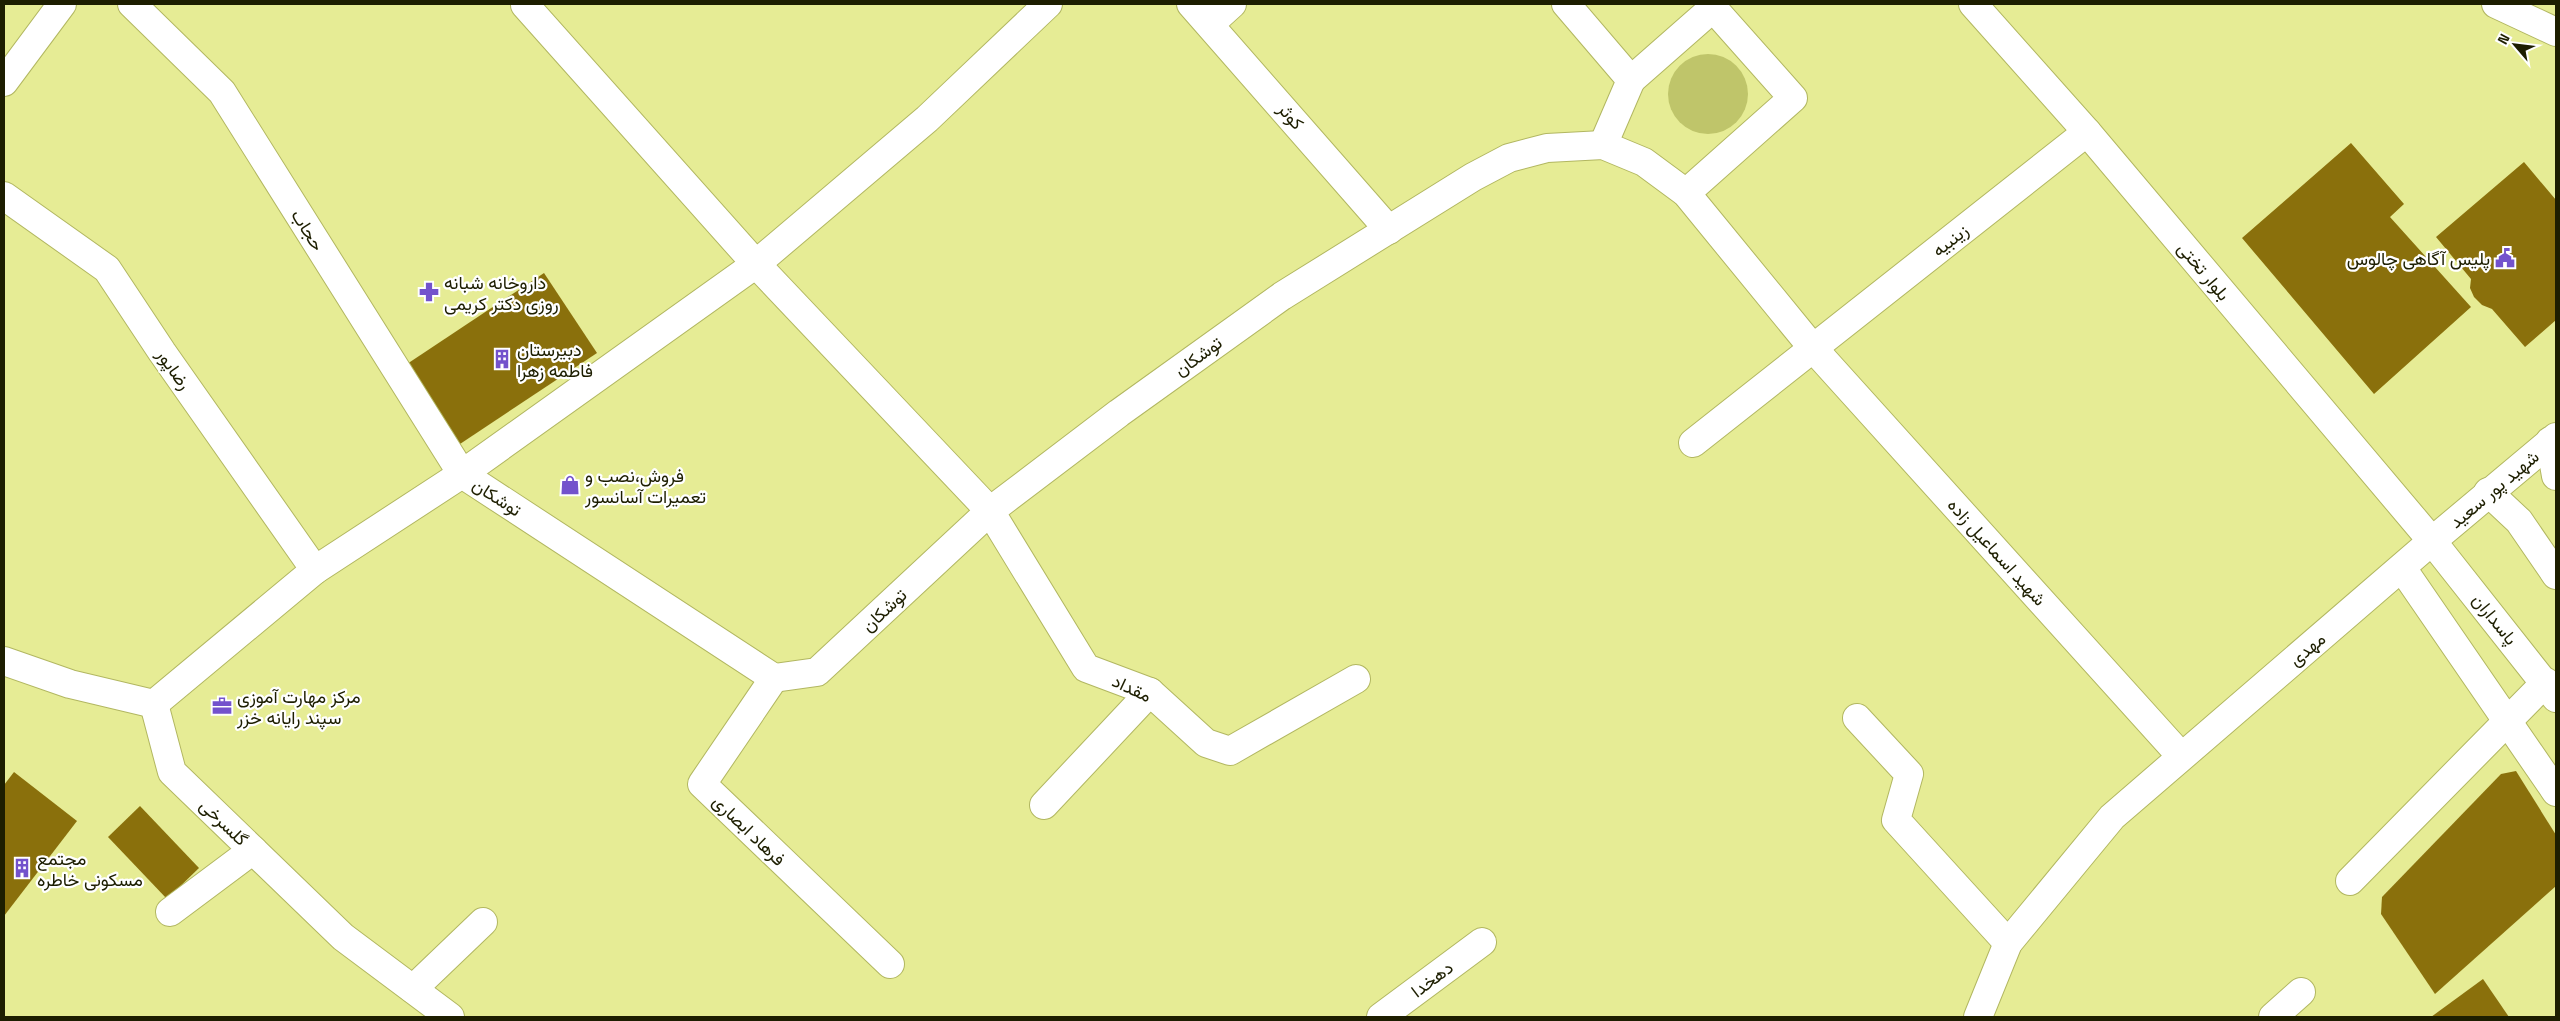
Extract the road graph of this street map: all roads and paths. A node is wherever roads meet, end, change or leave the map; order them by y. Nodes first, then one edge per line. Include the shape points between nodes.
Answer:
1 (62, 4) edge
2 (132, 4) edge
3 (1048, 4) edge
4 (1191, 4) edge
5 (1232, 4) edge
6 (1566, 4) edge
7 (1973, 4) edge
8 (2496, 4) edge
9 (525, 5) dead end
10 (1211, 23) junction
11 (2556, 32) edge
12 (1631, 80) junction
13 (4, 82) edge
14 (2088, 132) junction
15 (1603, 145) junction
16 (1686, 193) junction
17 (4, 196) edge
18 (1389, 230) junction
19 (756, 264) junction
20 (1812, 347) junction
21 (2553, 439) edge
22 (1693, 443) dead end
23 (462, 474) junction
24 (2556, 476) edge
25 (2488, 492) junction
26 (990, 511) junction
27 (2432, 541) junction
28 (2402, 568) junction
29 (315, 570) junction
30 (2556, 575) edge
31 (4, 661) edge
32 (774, 678) junction
33 (1356, 679) dead end
34 (2551, 690) edge
35 (1150, 692) junction
36 (154, 704) junction
37 (1857, 718) dead end
38 (2508, 720) junction
39 (2181, 756) junction
40 (2556, 792) edge
41 (1044, 805) dead end
42 (253, 850) junction
43 (2350, 881) dead end
44 (170, 912) dead end
45 (483, 922) dead end
46 (1482, 942) dead end
47 (2008, 943) junction
48 (890, 964) dead end
49 (412, 989) junction
50 (2301, 992) dead end
51 (450, 1017) edge
52 (1381, 1017) edge
53 (1978, 1017) edge
54 (2273, 1017) edge

1 - 13 street
2 - 23 street, حجاب via 222,92
3 - 19 street via 928,119
4 - 10 street, کوثر
5 - 10 street
6 - 12 street
7 - 14 street, بلوار تختی
8 - 11 street
9 - 19 street, مقداد
10 - 18 street, کوثر
12 - 15 street
12 - 16 street via 1713,8 1793,98
14 - 20 street, زینبیه
14 - 27 street, بلوار تختی
15 - 16 street, شهید اسماعیل زاده via 1644,162
15 - 18 street via 1547,148 1508,158
16 - 20 street, شهید اسماعیل زاده
17 - 29 street, رضاپور via 106,269
18 - 26 street, توشکان via 1282,296 1119,412
19 - 23 street
19 - 26 street, مقداد
20 - 22 street, زینبیه
20 - 39 street, شهید اسماعیل زاده
21 - 24 street
21 - 25 street, شهید پور سعید
23 - 29 street
23 - 32 street, توشکان
25 - 27 street, شهید پور سعید
25 - 30 street via 2520,521
26 - 32 street, توشکان via 818,672
26 - 35 street, مقداد via 1086,668
27 - 28 street, مهدی
27 - 34 street, پاسداران
28 - 38 street
28 - 39 street, مهدی
29 - 36 street
31 - 36 street via 70,684
32 - 48 street, فرهاد ابصاری via 702,784
33 - 35 street, مقداد via 1230,751 1206,743
34 - 38 street
35 - 41 street
36 - 42 street, گلسرخی via 172,772
37 - 47 street via 1909,774 1896,820
38 - 40 street
38 - 43 street
39 - 47 street, مهدی via 2112,817
42 - 44 street
42 - 49 street, گلسرخی via 343,936
45 - 49 street
46 - 52 street, دهخدا
47 - 53 street, مهدی
49 - 51 street, گلسرخی
50 - 54 street

